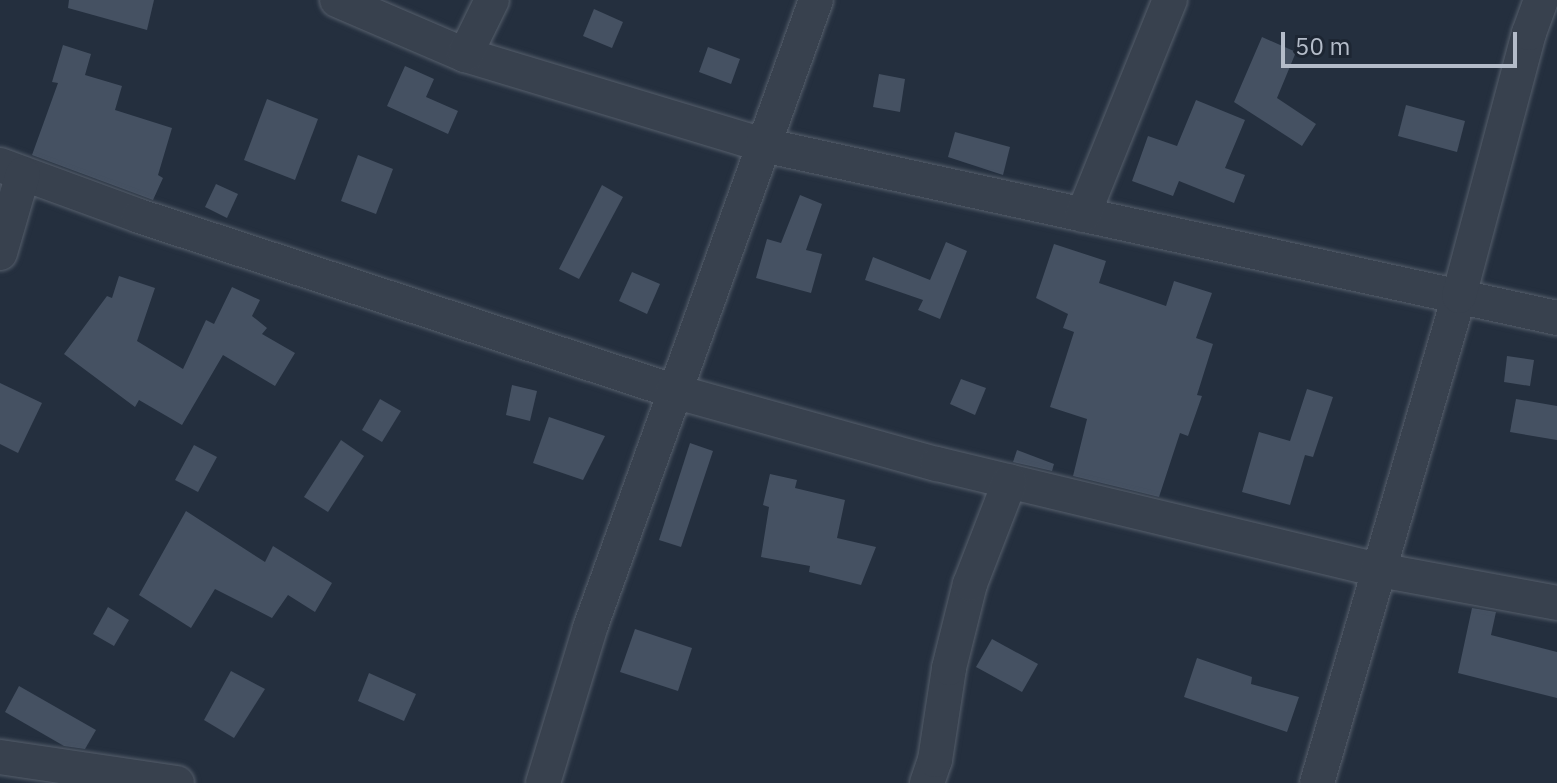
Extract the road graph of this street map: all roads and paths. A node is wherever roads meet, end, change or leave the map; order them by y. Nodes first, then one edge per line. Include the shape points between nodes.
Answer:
1 (337, 0) edge
2 (492, 0) edge
3 (816, 0) edge
4 (1170, 0) edge
5 (1541, 0) edge
6 (465, 55) junction
7 (763, 145) junction
8 (12, 170) edge
9 (1083, 215) junction
10 (0, 253) edge
11 (1459, 296) junction
12 (1557, 318) edge
13 (673, 391) junction
14 (1010, 481) junction
15 (1379, 570) junction
16 (1557, 603) edge
17 (0, 757) edge
18 (177, 783) edge
19 (543, 783) edge
20 (927, 783) edge
21 (1317, 783) edge

1 - 6 street
2 - 6 street
3 - 7 street
4 - 9 street
5 - 11 street
6 - 7 street
7 - 9 street
7 - 13 street
8 - 10 street
8 - 13 street
9 - 11 street
11 - 12 street
11 - 15 street
13 - 14 street
13 - 19 street via 590,628
14 - 15 street
14 - 20 street via 970,584
15 - 16 street
15 - 21 street
17 - 18 street

